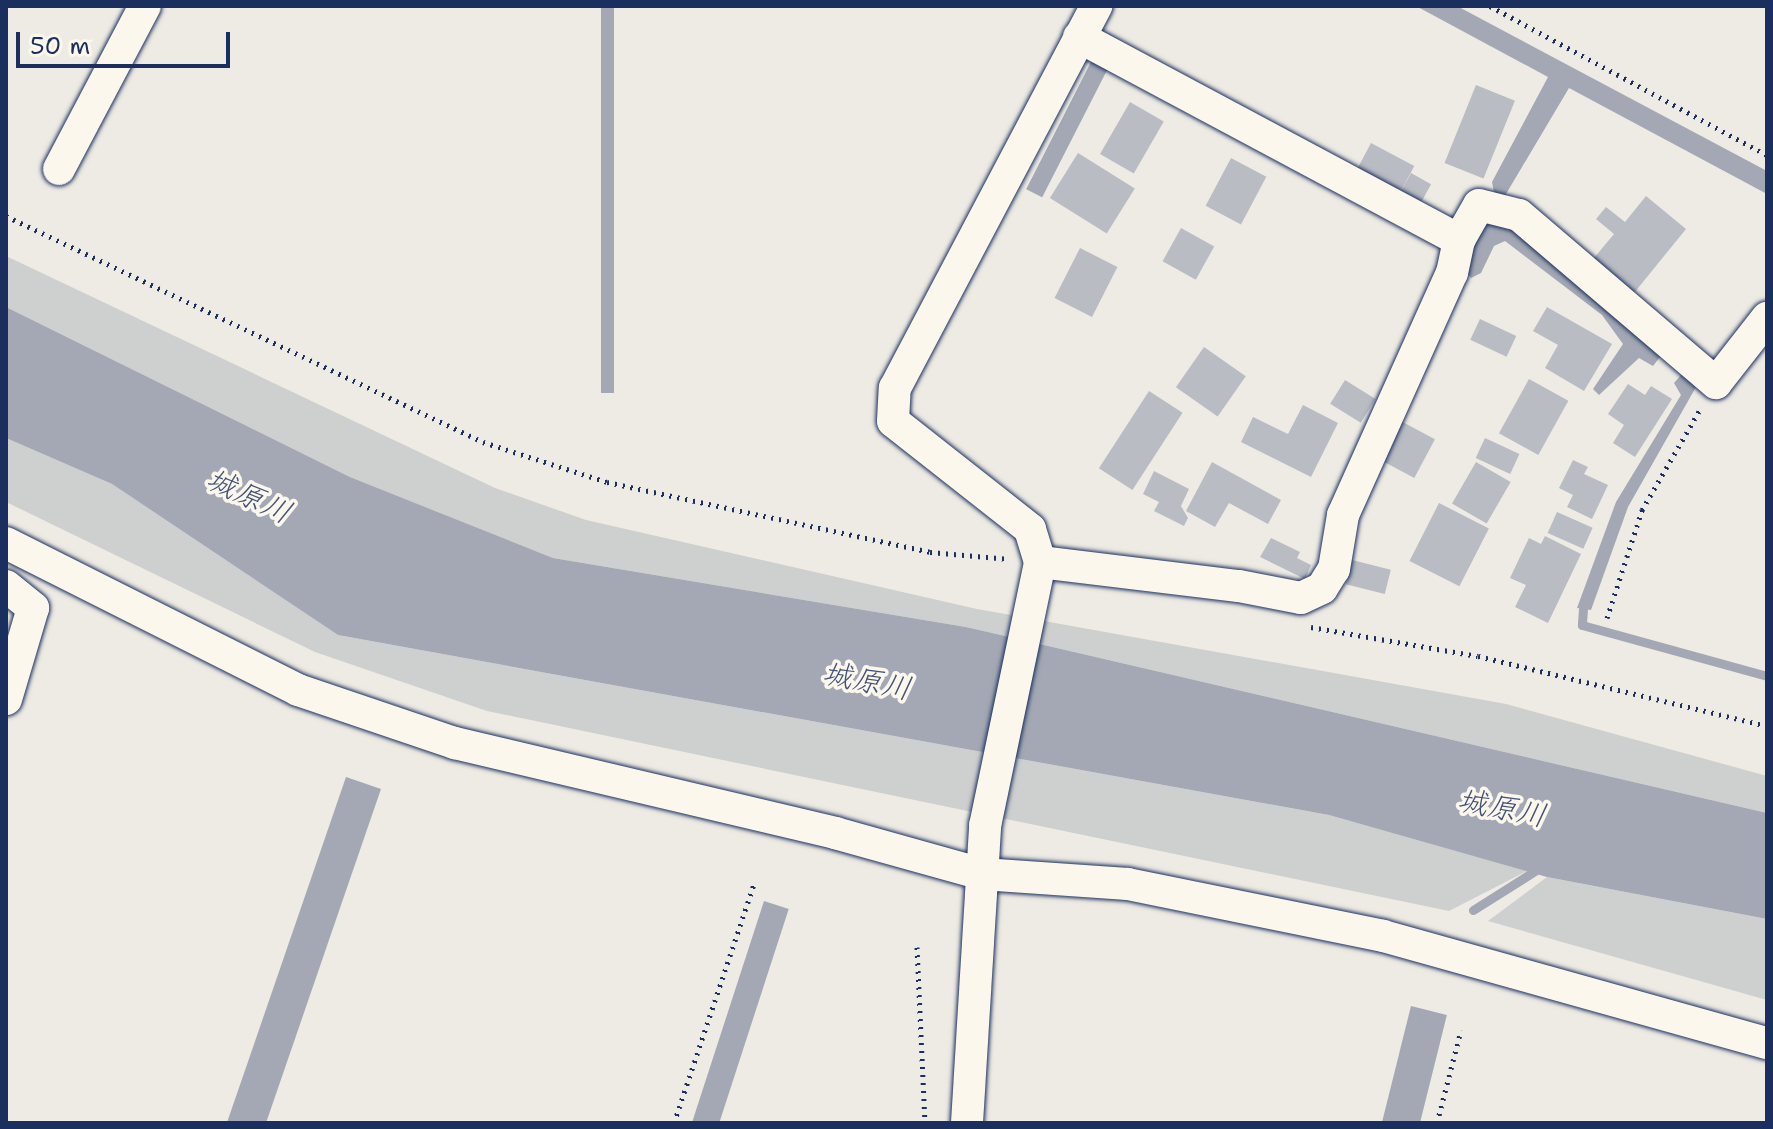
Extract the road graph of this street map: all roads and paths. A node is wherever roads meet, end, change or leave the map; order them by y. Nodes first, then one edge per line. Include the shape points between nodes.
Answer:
1 (145, 6) edge
2 (1096, 6) edge
3 (1490, 6) edge
4 (1079, 37) junction
5 (1767, 155) edge
6 (59, 169) dead end
7 (6, 216) edge
8 (1459, 240) junction
9 (1767, 318) edge
10 (1716, 383) junction
11 (6, 543) edge
12 (1036, 572) junction
13 (6, 586) edge
14 (1607, 618) dead end
15 (1306, 626) dead end
16 (6, 699) edge
17 (1767, 726) edge
18 (982, 874) junction
19 (755, 881) dead end
20 (917, 947) dead end
21 (1461, 1030) dead end
22 (1767, 1043) edge
23 (674, 1123) edge
24 (925, 1123) edge
25 (967, 1123) edge
26 (1437, 1123) edge

1 - 6 street
2 - 4 street
3 - 5 path
4 - 8 street
4 - 12 street via 895,388 893,421 1030,529
7 - 12 path via 483,442 607,482
8 - 10 street via 1479,205 1519,215
8 - 12 street via 1452,273 1343,515 1334,569 1322,588 1301,598
9 - 10 street
10 - 14 path via 1642,510
11 - 18 street via 298,690 455,743 835,833
12 - 18 street via 985,826
13 - 16 street via 33,608
15 - 17 path via 1478,656
18 - 22 street via 1128,884 1383,936
18 - 25 street
19 - 23 path
20 - 24 path
21 - 26 path

